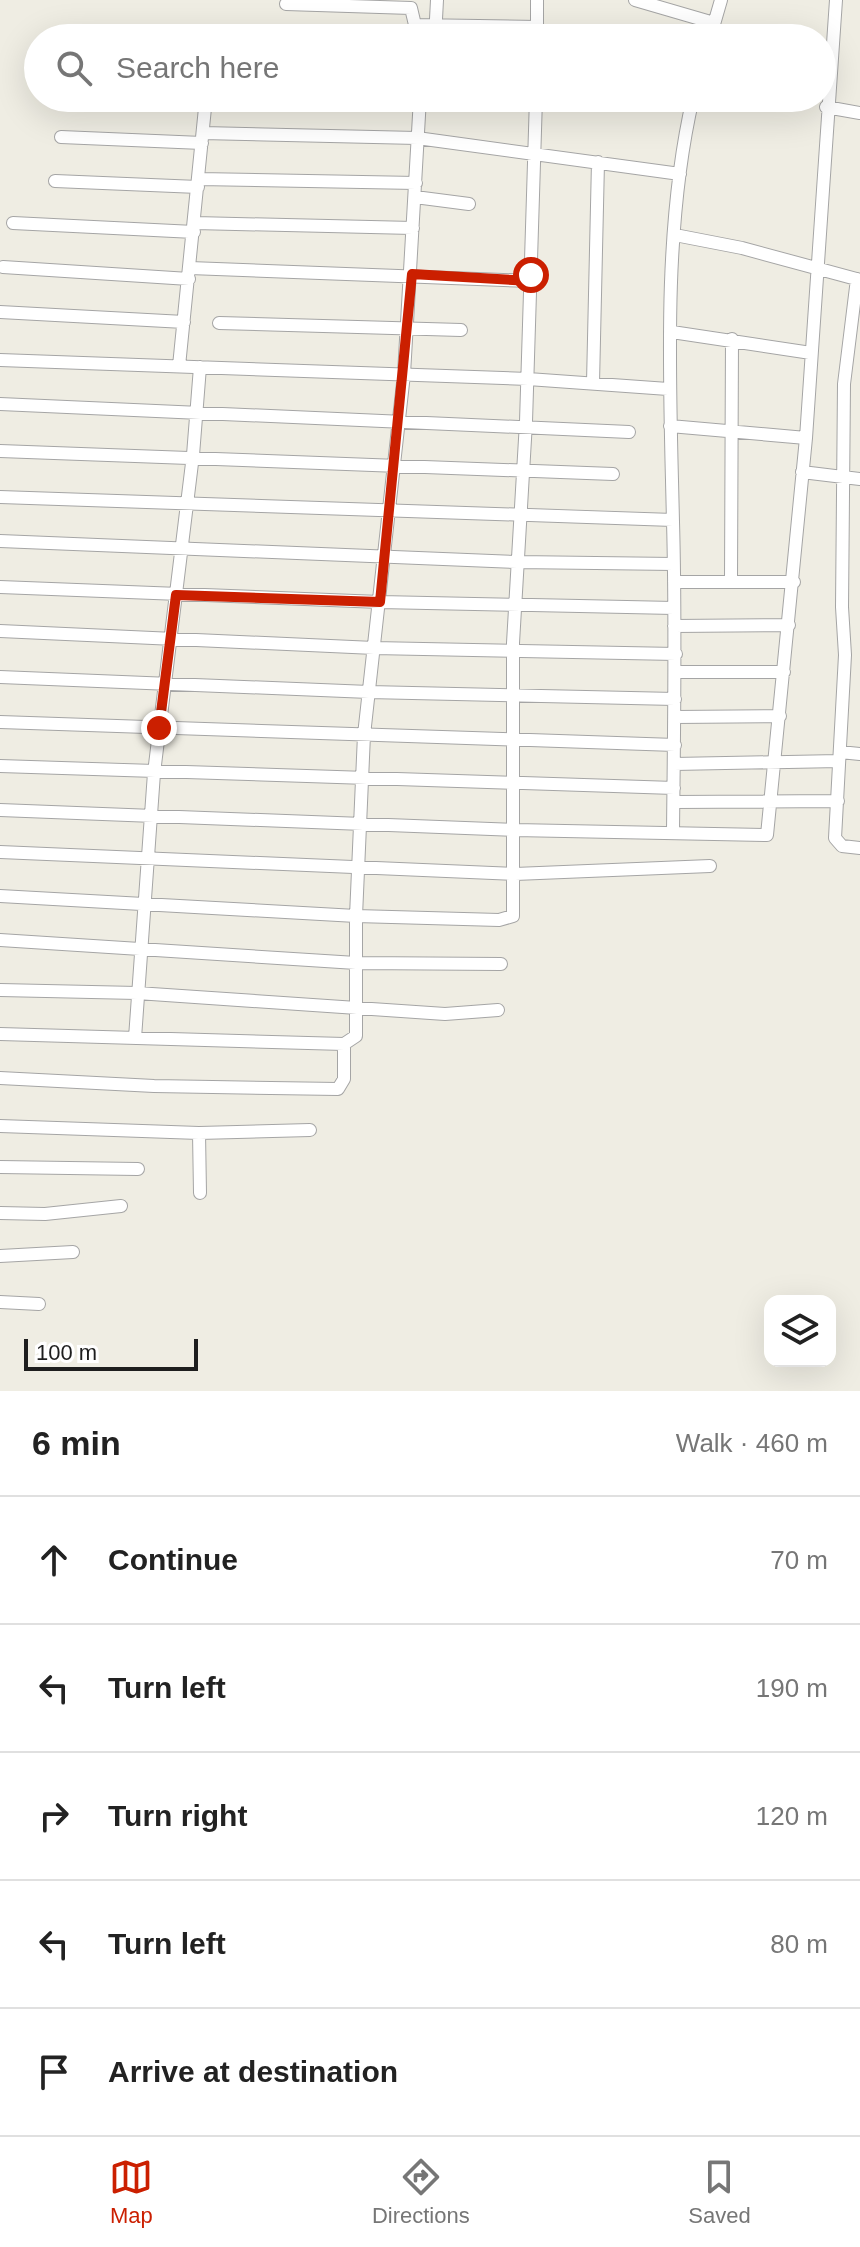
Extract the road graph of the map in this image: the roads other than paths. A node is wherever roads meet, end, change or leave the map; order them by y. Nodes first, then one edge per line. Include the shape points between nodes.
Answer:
1 (437, 0) edge
2 (537, 0) edge
3 (635, 0) edge
4 (721, 0) edge
5 (836, 0) edge
6 (286, 4) dead end
7 (714, 23) joint
8 (413, 24) edge
9 (436, 24) edge
10 (537, 24) edge
11 (833, 24) edge
12 (836, 109) edge
13 (205, 112) edge
14 (419, 112) edge
15 (536, 112) edge
16 (691, 112) edge
17 (826, 112) edge
18 (860, 113) edge
19 (61, 137) dead end
20 (202, 138) junction
21 (417, 138) junction
22 (534, 157) junction
23 (598, 162) junction
24 (680, 174) junction
25 (55, 181) dead end
26 (198, 183) junction
27 (416, 190) junction
28 (469, 204) dead end
29 (13, 223) dead end
30 (194, 227) junction
31 (413, 228) junction
32 (675, 235) junction
33 (3, 267) dead end
34 (816, 271) junction
35 (190, 274) junction
36 (412, 274) junction
37 (858, 280) edge
38 (531, 281) junction
39 (0, 312) edge
40 (184, 322) junction
41 (219, 323) dead end
42 (408, 329) junction
43 (461, 330) dead end
44 (672, 332) junction
45 (732, 339) junction
46 (811, 353) junction
47 (0, 360) edge
48 (179, 366) junction
49 (200, 367) junction
50 (404, 374) junction
51 (528, 379) junction
52 (593, 383) junction
53 (668, 389) junction
54 (0, 404) edge
55 (197, 414) junction
56 (399, 423) junction
57 (526, 426) junction
58 (670, 426) junction
59 (731, 430) junction
60 (629, 432) dead end
61 (806, 438) junction
62 (0, 451) edge
63 (192, 460) junction
64 (395, 468) junction
65 (524, 472) junction
66 (802, 472) junction
67 (613, 474) dead end
68 (844, 478) junction
69 (860, 479) edge
70 (0, 497) edge
71 (187, 504) junction
72 (391, 513) junction
73 (522, 516) junction
74 (673, 520) junction
75 (0, 541) edge
76 (182, 547) junction
77 (385, 556) junction
78 (517, 562) junction
79 (674, 564) junction
80 (731, 581) junction
81 (674, 582) junction
82 (794, 582) junction
83 (0, 587) edge
84 (176, 595) junction
85 (380, 602) junction
86 (515, 606) junction
87 (674, 608) junction
88 (789, 625) junction
89 (674, 626) junction
90 (0, 631) edge
91 (171, 638) junction
92 (374, 648) junction
93 (512, 650) junction
94 (676, 654) junction
95 (675, 672) junction
96 (784, 672) junction
97 (0, 677) edge
98 (165, 685) junction
99 (369, 692) junction
100 (512, 695) junction
101 (675, 699) junction
102 (780, 716) junction
103 (675, 717) junction
104 (0, 722) edge
105 (159, 728) junction
106 (364, 735) junction
107 (514, 741) junction
108 (675, 745) junction
109 (860, 754) edge
110 (840, 756) junction
111 (775, 760) junction
112 (674, 764) junction
113 (0, 766) edge
114 (154, 773) junction
115 (362, 779) junction
116 (516, 784) junction
117 (674, 788) junction
118 (838, 801) junction
119 (674, 802) junction
120 (771, 803) junction
121 (0, 810) edge
122 (151, 816) junction
123 (361, 825) junction
124 (515, 830) junction
125 (673, 832) junction
126 (860, 848) edge
127 (0, 852) edge
128 (147, 859) junction
129 (710, 866) dead end
130 (358, 867) junction
131 (515, 874) junction
132 (0, 896) edge
133 (144, 901) junction
134 (356, 916) junction
135 (0, 940) edge
136 (140, 947) junction
137 (356, 963) junction
138 (501, 964) dead end
139 (0, 990) edge
140 (137, 993) junction
141 (356, 1005) junction
142 (498, 1010) dead end
143 (0, 1034) edge
144 (135, 1038) junction
145 (344, 1044) junction
146 (0, 1078) edge
147 (0, 1126) edge
148 (310, 1130) dead end
149 (199, 1133) junction
150 (0, 1167) edge
151 (138, 1169) dead end
152 (200, 1193) dead end
153 (121, 1206) dead end
154 (0, 1213) edge
155 (73, 1252) dead end
156 (0, 1256) edge
157 (0, 1302) edge
158 (39, 1304) dead end

1 - 9 street
2 - 10 street
3 - 7 street
4 - 7 street
5 - 11 street
6 - 8 street via 411,8
12 - 18 street
13 - 20 street
14 - 21 street
15 - 22 street
16 - 24 street
17 - 34 street
19 - 20 street
20 - 21 street
20 - 26 street
21 - 22 street
21 - 27 street
22 - 23 street
22 - 38 street
23 - 24 street
23 - 52 street
24 - 32 street
25 - 26 street
26 - 27 street
26 - 30 street
27 - 28 street
27 - 31 street
29 - 30 street
30 - 31 street
30 - 35 street
31 - 36 street
32 - 34 street
32 - 44 street
33 - 35 street
34 - 37 street
34 - 46 street
35 - 36 street
35 - 40 street
36 - 38 street
36 - 42 street
37 - 68 street via 844,384
38 - 51 street
39 - 40 street
40 - 48 street
41 - 42 street
42 - 43 street
42 - 50 street
44 - 45 street
44 - 53 street
45 - 46 street
45 - 59 street
46 - 61 street
47 - 48 street
48 - 49 street
49 - 50 street
49 - 55 street
50 - 51 street
50 - 56 street
51 - 52 street
51 - 57 street
52 - 53 street
53 - 58 street
54 - 55 street
55 - 56 street
55 - 63 street
56 - 57 street
56 - 64 street
57 - 60 street
57 - 65 street
58 - 59 street
58 - 74 street
59 - 61 street
59 - 80 street
61 - 66 street
62 - 63 street
63 - 64 street
63 - 71 street
64 - 65 street
64 - 72 street
65 - 67 street
65 - 73 street
66 - 68 street
66 - 82 street
68 - 69 street
68 - 110 street
70 - 71 street
71 - 72 street
71 - 76 street
72 - 73 street
72 - 77 street
73 - 74 street
73 - 78 street
74 - 79 street
75 - 76 street
76 - 77 street
76 - 84 street
77 - 78 street
77 - 85 street
78 - 79 street
78 - 86 street
79 - 81 street
80 - 81 street
80 - 82 street
81 - 87 street
82 - 88 street
83 - 84 street
84 - 85 street
84 - 91 street
85 - 86 street
85 - 92 street
86 - 87 street
86 - 93 street
87 - 89 street
88 - 89 street
88 - 96 street
89 - 94 street
90 - 91 street
91 - 92 street
91 - 98 street
92 - 93 street
92 - 99 street
93 - 94 street
93 - 100 street
94 - 95 street
95 - 96 street
95 - 101 street
96 - 102 street
97 - 98 street
98 - 99 street
98 - 105 street
99 - 100 street
99 - 106 street
100 - 101 street
100 - 107 street
101 - 103 street
102 - 103 street
102 - 111 street
103 - 108 street
104 - 105 street
105 - 106 street
105 - 114 street
106 - 107 street
106 - 115 street
107 - 108 street
107 - 116 street
108 - 112 street
109 - 110 street
110 - 111 street
110 - 118 street
111 - 112 street
111 - 120 street
112 - 117 street
113 - 114 street
114 - 115 street
114 - 122 street
115 - 116 street
115 - 123 street
116 - 117 street
116 - 124 street
117 - 119 street
118 - 120 street
118 - 126 street via 835,838 842,846
119 - 120 street
119 - 125 street
120 - 125 street via 767,835
121 - 122 street
122 - 123 street
122 - 128 street
123 - 124 street
123 - 130 street
124 - 125 street
124 - 131 street
127 - 128 street
128 - 130 street
128 - 133 street
129 - 131 street
130 - 131 street
130 - 134 street
131 - 134 street via 515,909 509,919
132 - 133 street
133 - 134 street
133 - 136 street
134 - 137 street
135 - 136 street
136 - 137 street
136 - 140 street
137 - 138 street
137 - 141 street
139 - 140 street
140 - 141 street
140 - 144 street
141 - 142 street via 445,1014
141 - 145 street via 356,1036
143 - 144 street
144 - 145 street
145 - 146 street via 344,1079 338,1089
147 - 149 street
148 - 149 street
149 - 152 street
150 - 151 street
153 - 154 street
155 - 156 street
157 - 158 street

